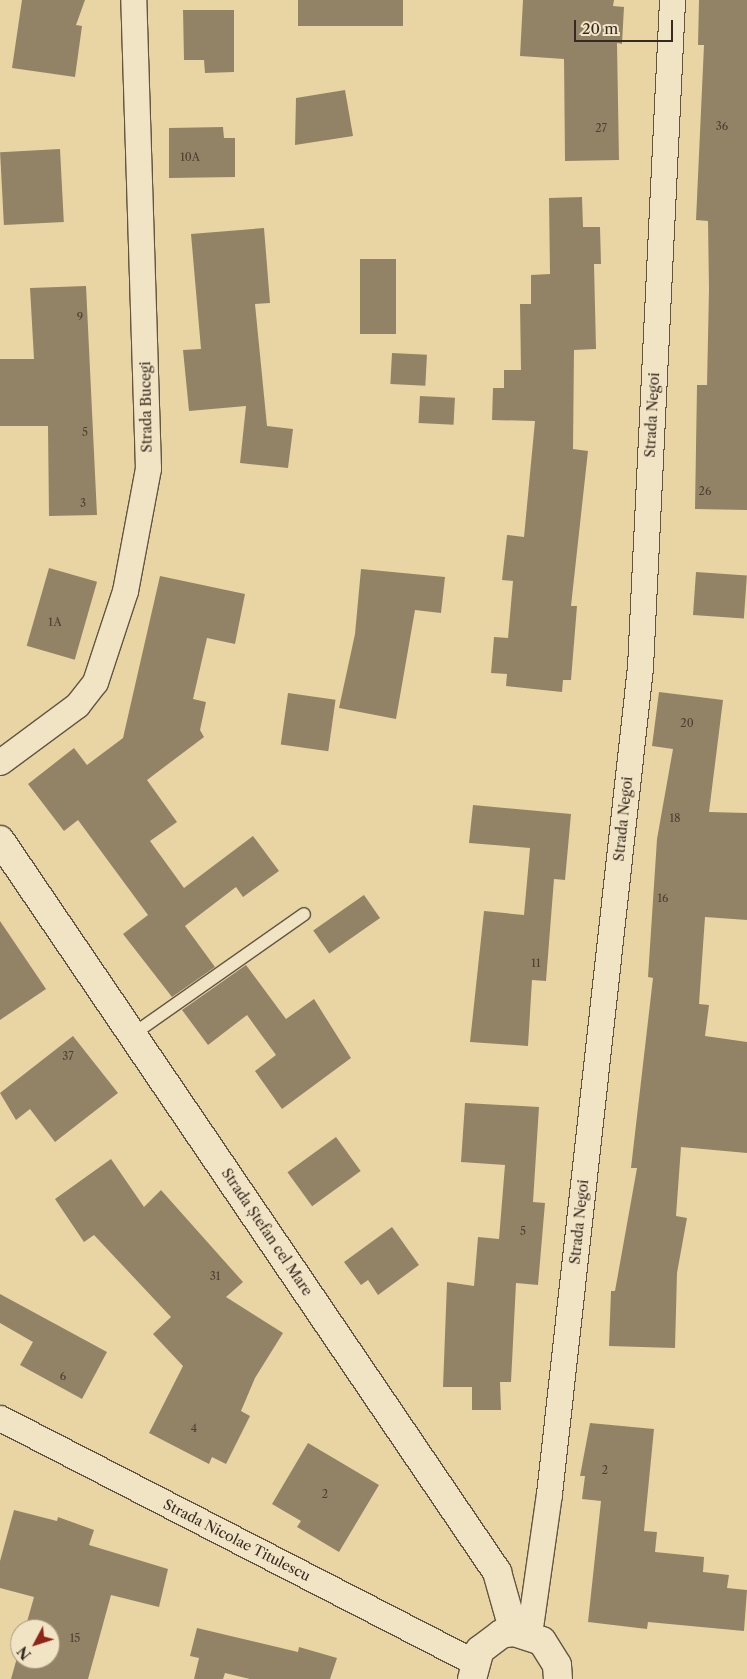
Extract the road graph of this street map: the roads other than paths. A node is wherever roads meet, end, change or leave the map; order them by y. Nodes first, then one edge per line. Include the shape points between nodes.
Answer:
1 (133, 0) edge
2 (672, 0) edge
3 (0, 762) edge
4 (0, 840) edge
5 (304, 914) dead end
6 (132, 1035) junction
7 (0, 1418) edge
8 (521, 1633) junction
9 (473, 1670) edge
10 (561, 1674) edge

1 - 3 street, Strada Bucegi via 148,468 125,592 95,682 77,705
2 - 8 street, Strada Negoi via 640,667 549,1494
4 - 6 main road, Strada Ștefan cel Mare
5 - 6 lane
6 - 8 main road, Strada Ștefan cel Mare via 497,1572
7 - 9 street, Strada Nicolae Titulescu
8 - 9 main road via 489,1641
8 - 10 main road via 542,1641

